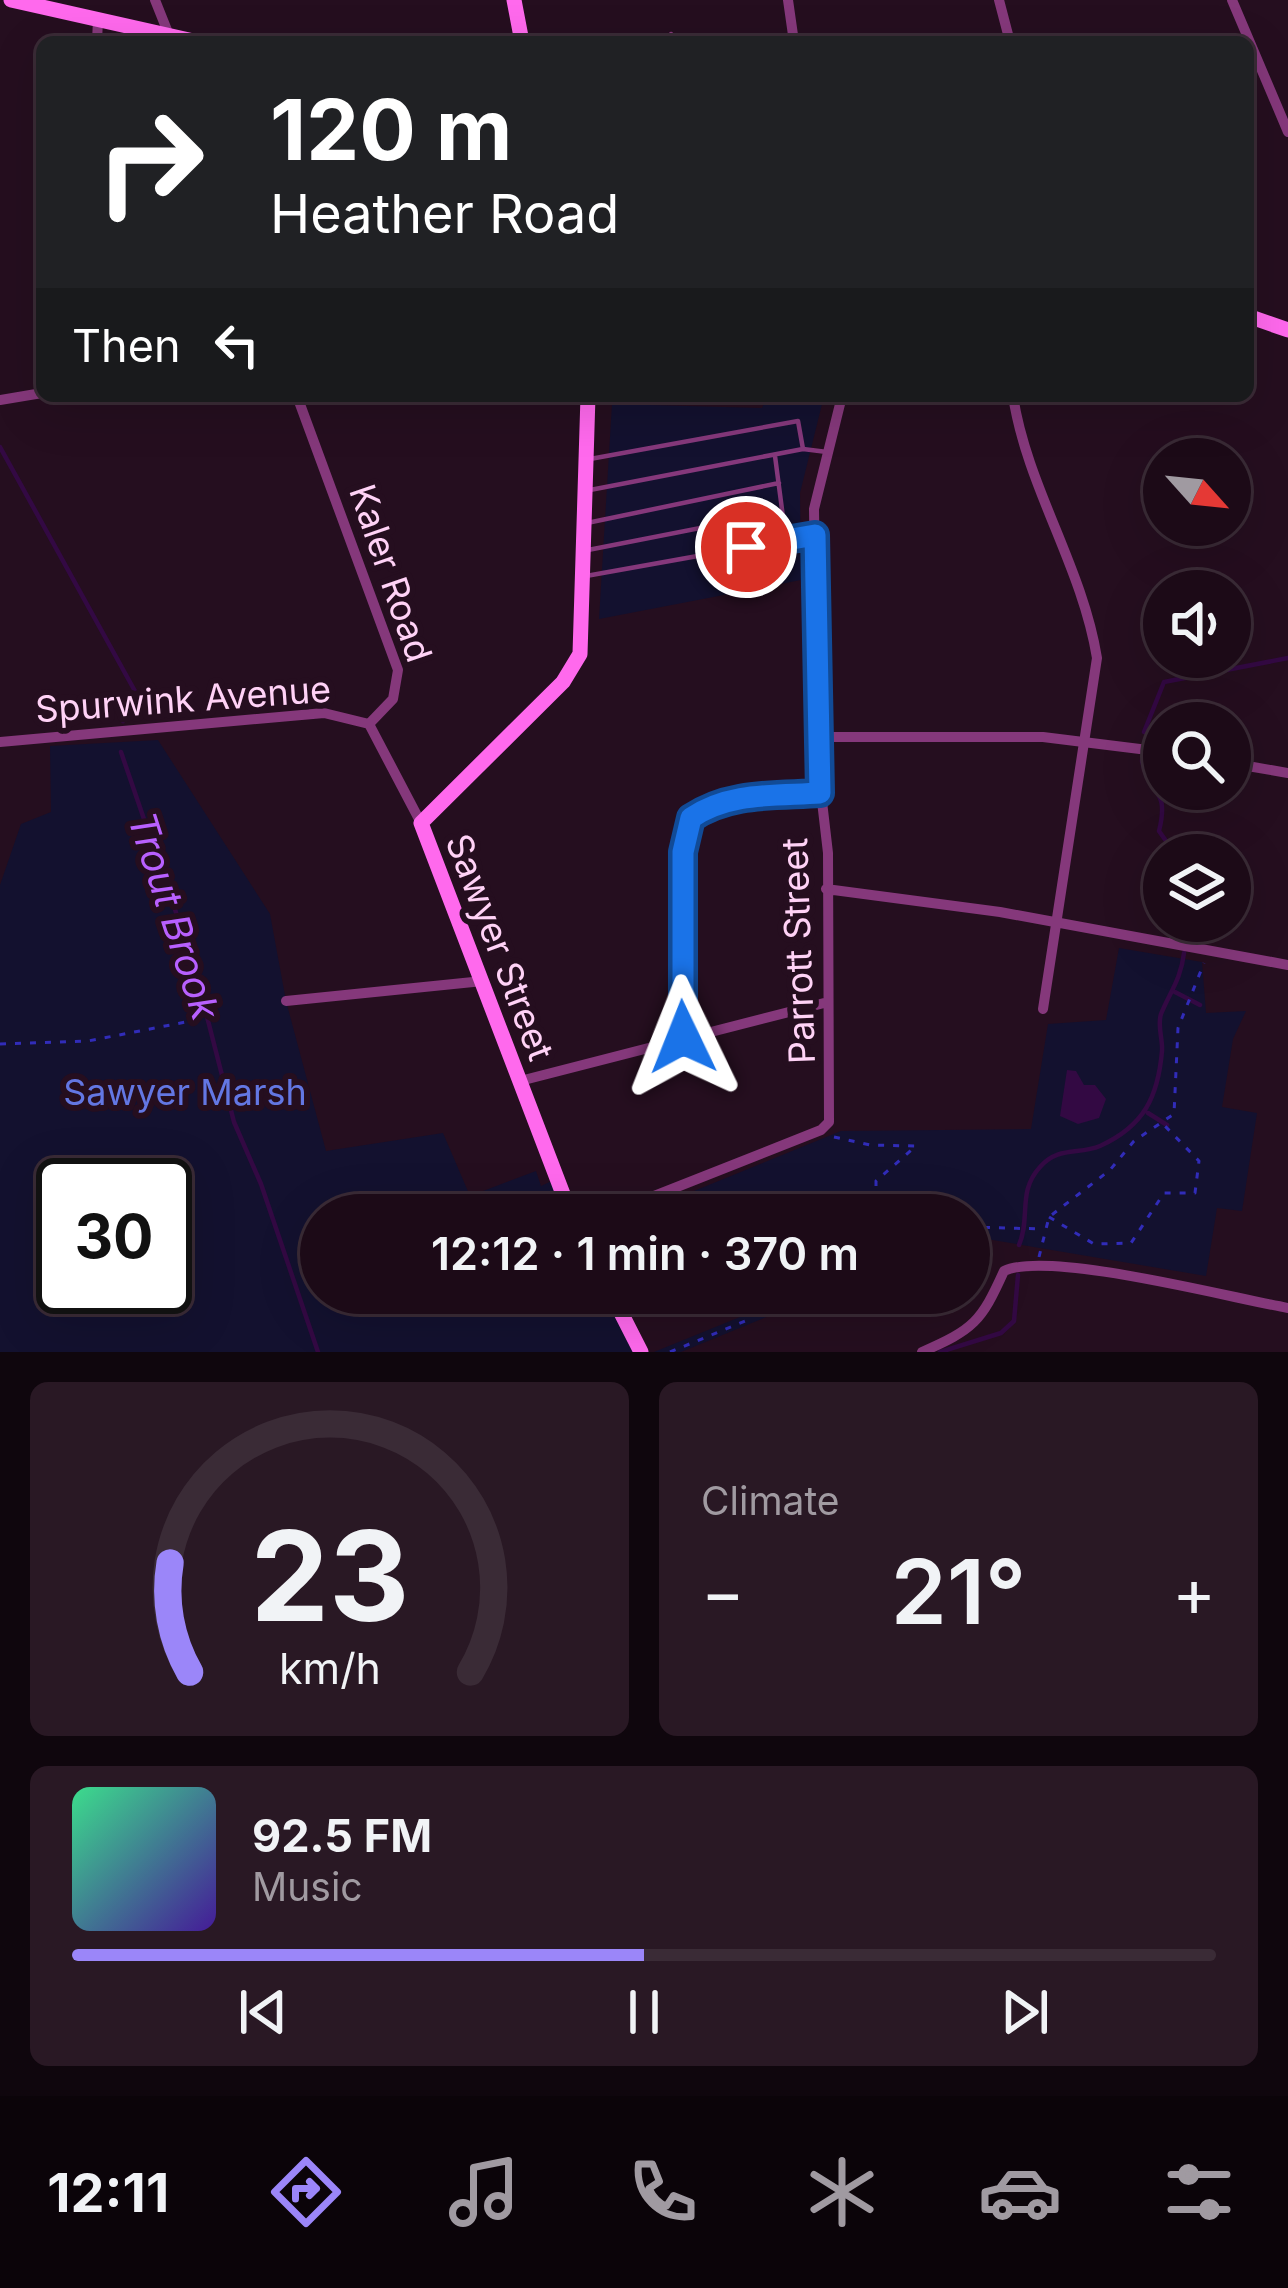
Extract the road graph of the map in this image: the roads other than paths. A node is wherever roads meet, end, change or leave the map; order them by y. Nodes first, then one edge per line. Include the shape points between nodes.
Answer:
1 (11, 0) edge
2 (155, 0) edge
3 (514, 0) edge
4 (788, 0) edge
5 (999, 0) edge
6 (1232, 0) edge
7 (98, 19) junction
8 (169, 35) junction
9 (97, 36) edge
10 (173, 36) edge
11 (520, 36) edge
12 (793, 36) edge
13 (1008, 36) edge
14 (1247, 36) edge
15 (1254, 52) edge
16 (1288, 132) edge
17 (1254, 318) edge
18 (1288, 330) edge
19 (36, 394) edge
20 (0, 400) edge
21 (299, 402) edge
22 (588, 402) edge
23 (840, 402) edge
24 (1014, 402) edge
25 (803, 449) junction
26 (826, 452) junction
27 (775, 455) junction
28 (590, 459) junction
29 (779, 483) junction
30 (589, 490) junction
31 (782, 512) junction
32 (587, 523) junction
33 (815, 535) junction
34 (786, 540) junction
35 (586, 550) junction
36 (586, 576) junction
37 (369, 724) junction
38 (819, 736) junction
39 (1085, 739) junction
40 (0, 742) edge
41 (1143, 749) edge
42 (1251, 767) edge
43 (1288, 773) edge
44 (820, 793) junction
45 (421, 823) junction
46 (826, 889) junction
47 (1055, 923) junction
48 (1288, 964) edge
49 (483, 981) junction
50 (286, 1001) dead end
51 (828, 1002) junction
52 (1043, 1009) dead end
53 (683, 1037) junction
54 (520, 1081) junction
55 (564, 1194) edge
56 (659, 1194) edge
57 (1288, 1308) edge
58 (621, 1314) edge
59 (640, 1352) edge
60 (922, 1352) edge

1 - 7 street
2 - 8 street
3 - 11 street
4 - 12 street
5 - 13 street
6 - 14 street
7 - 8 street
7 - 9 street
8 - 10 street
15 - 16 street
17 - 18 street
19 - 20 street
21 - 37 street, Kaler Road via 398,670 393,699
22 - 28 street, Sawyer Street
23 - 26 street, Parrott Street
24 - 39 street via 1089,609 1097,658
25 - 26 lane
25 - 27 lane
25 - 28 lane via 798,422
26 - 33 street, Parrott Street
27 - 29 lane
27 - 30 lane
28 - 30 street, Sawyer Street
29 - 31 lane
29 - 32 lane
30 - 32 street, Sawyer Street
31 - 34 lane
31 - 35 lane
32 - 35 street, Sawyer Street
33 - 34 lane
33 - 38 street, Parrott Street
34 - 36 lane
35 - 36 street, Sawyer Street
36 - 45 street, Sawyer Street via 582,644 570,674
37 - 40 street, Spurwink Avenue via 324,713
37 - 45 street
38 - 39 street
38 - 44 street, Parrott Street
39 - 41 street
39 - 47 street
42 - 43 street
44 - 46 street, Parrott Street
44 - 53 street via 713,803 691,818 683,852
45 - 49 street, Sawyer Street
46 - 47 street
46 - 51 street, Parrott Street
47 - 48 street
47 - 52 street
49 - 50 street
49 - 54 street, Sawyer Street
51 - 53 street
51 - 56 street, Parrott Street via 829,1122
53 - 54 street
54 - 55 street, Sawyer Street
57 - 60 street via 1038,1265 1004,1271 984,1316
58 - 59 street

